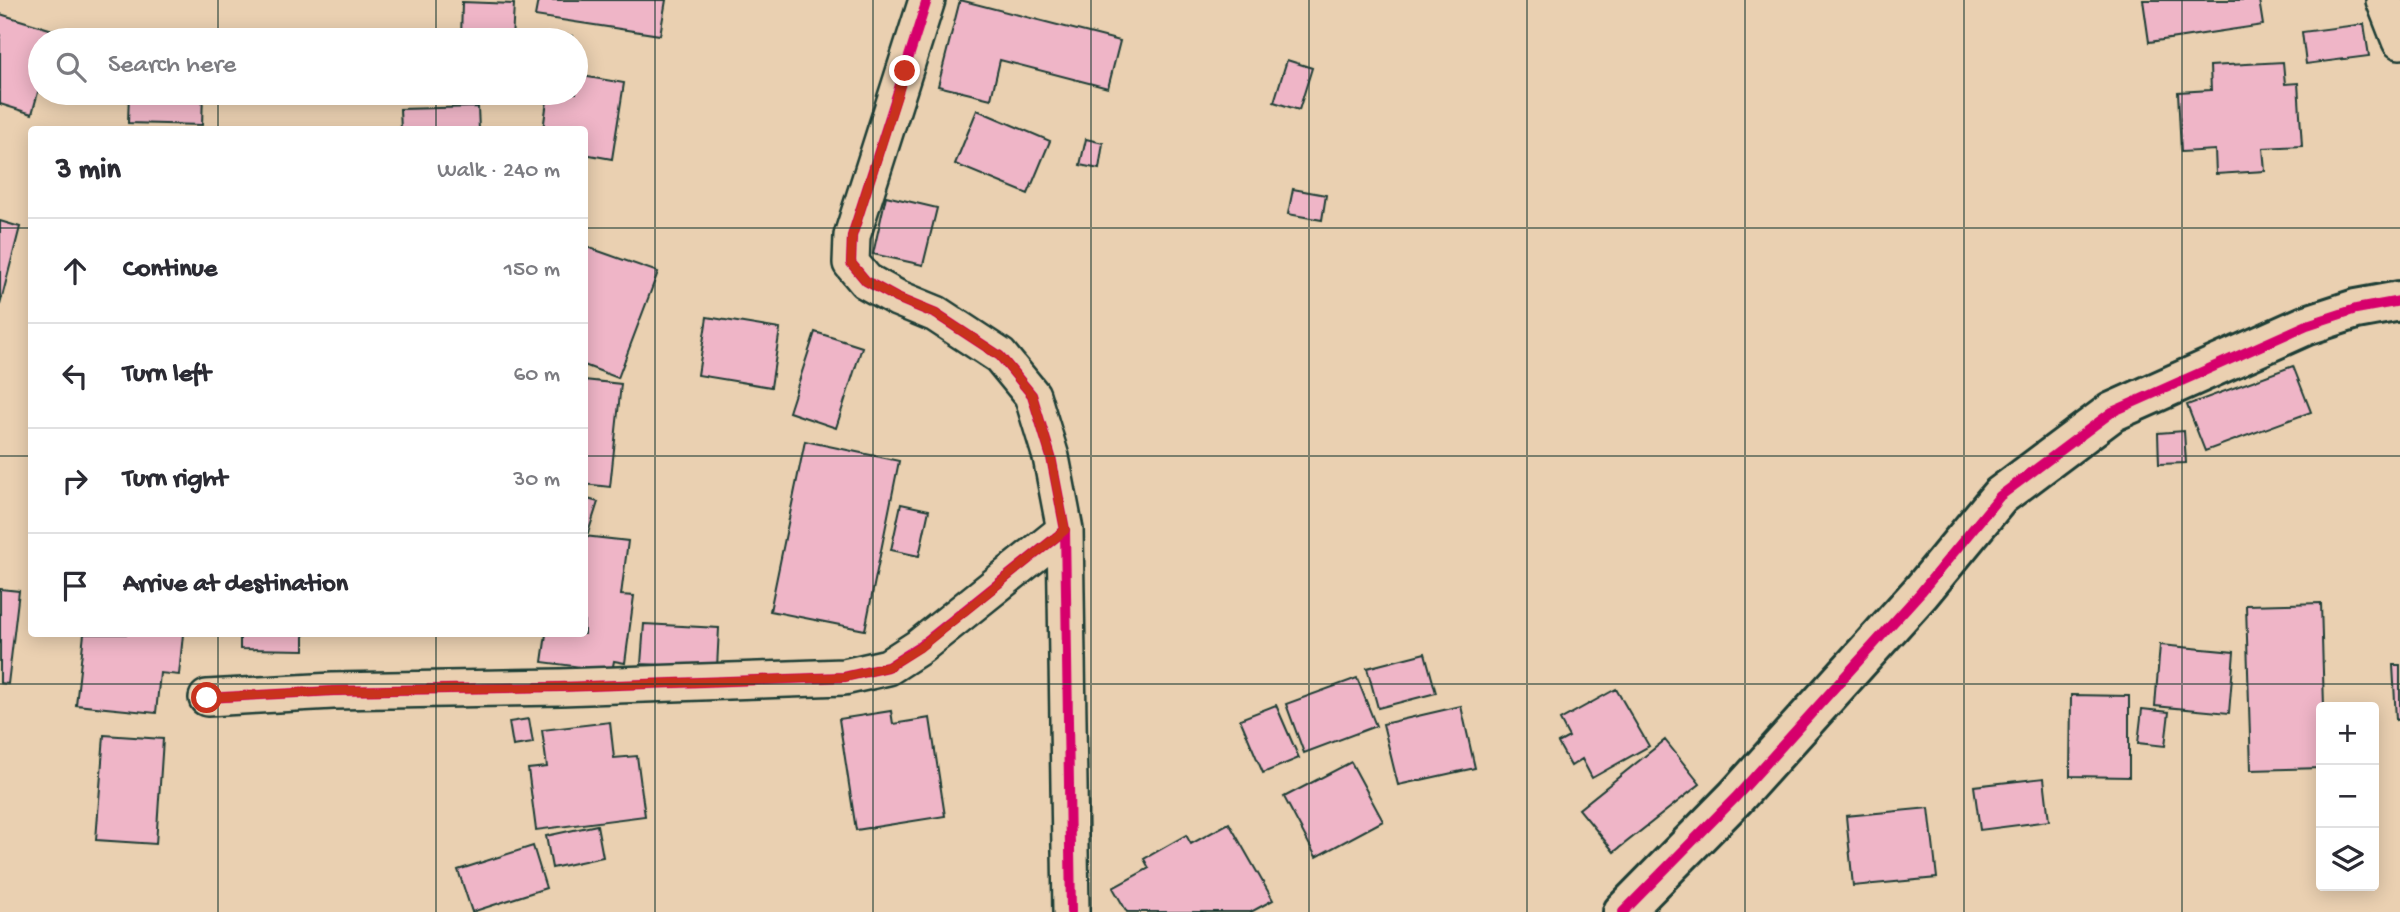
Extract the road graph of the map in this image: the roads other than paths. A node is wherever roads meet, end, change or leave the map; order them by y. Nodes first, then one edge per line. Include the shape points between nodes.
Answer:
1 (928, 0) edge
2 (2384, 0) edge
3 (2400, 41) edge
4 (2400, 301) edge
5 (1065, 530) junction
6 (207, 698) dead end
7 (1071, 912) edge
8 (1623, 912) edge

1 - 5 street via 852,236 851,263 866,281 936,314 1000,356 1032,395 1051,457
2 - 3 street
4 - 8 street via 2307,325 2112,412 2000,496 1921,592 1754,777
5 - 6 street via 919,648 888,667 845,677
5 - 7 street

